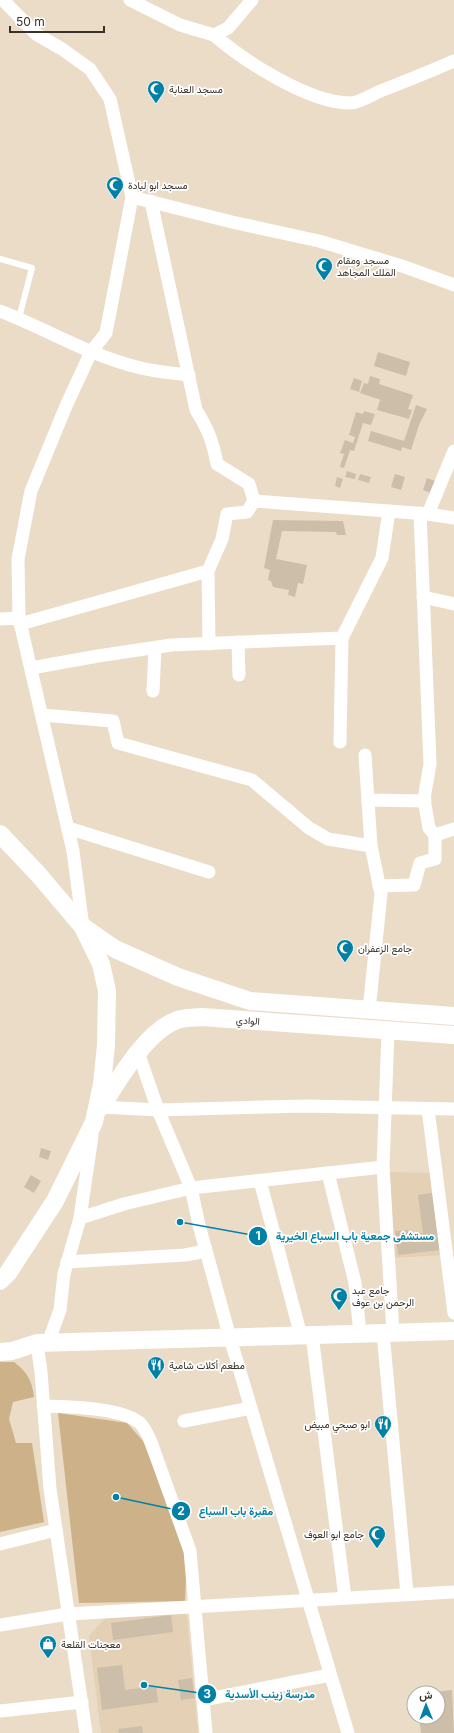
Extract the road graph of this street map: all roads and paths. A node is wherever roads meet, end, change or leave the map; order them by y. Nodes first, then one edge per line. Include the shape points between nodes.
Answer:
1 (3, 0) edge
2 (130, 0) edge
3 (252, 0) edge
4 (214, 35) junction
5 (454, 61) edge
6 (132, 197) junction
7 (151, 202) junction
8 (0, 259) edge
9 (454, 285) edge
10 (0, 311) edge
11 (20, 318) junction
12 (91, 352) junction
13 (189, 376) junction
14 (454, 451) edge
15 (254, 501) junction
16 (389, 511) junction
17 (424, 514) junction
18 (454, 518) edge
19 (208, 571) junction
20 (423, 597) junction
21 (454, 604) edge
22 (0, 620) edge
23 (19, 621) junction
24 (342, 638) junction
25 (238, 642) junction
26 (209, 644) junction
27 (155, 648) junction
28 (31, 668) junction
29 (239, 676) dead end
30 (153, 691) dead end
31 (42, 715) junction
32 (340, 742) dead end
33 (364, 756) dead end
34 (368, 800) junction
35 (424, 801) junction
36 (68, 828) junction
37 (454, 829) edge
38 (0, 834) edge
39 (435, 835) junction
40 (371, 846) junction
41 (209, 872) dead end
42 (379, 886) junction
43 (83, 927) junction
44 (370, 1010) junction
45 (454, 1016) edge
46 (388, 1031) junction
47 (454, 1035) edge
48 (138, 1052) junction
49 (384, 1108) junction
50 (428, 1108) junction
51 (454, 1109) edge
52 (158, 1110) junction
53 (98, 1115) junction
54 (383, 1167) junction
55 (328, 1173) junction
56 (260, 1181) junction
57 (191, 1188) junction
58 (80, 1218) junction
59 (206, 1251) junction
60 (68, 1262) junction
61 (0, 1281) edge
62 (454, 1313) edge
63 (454, 1331) edge
64 (388, 1333) junction
65 (360, 1334) junction
66 (307, 1336) junction
67 (230, 1338) junction
68 (43, 1343) junction
69 (0, 1352) edge
70 (44, 1406) junction
71 (251, 1408) junction
72 (184, 1421) dead end
73 (56, 1530) junction
74 (0, 1544) edge
75 (454, 1592) edge
76 (407, 1594) junction
77 (345, 1598) junction
78 (308, 1600) junction
79 (195, 1607) junction
80 (68, 1614) junction
81 (0, 1625) edge
82 (330, 1675) junction
83 (203, 1700) junction
84 (82, 1702) junction
85 (0, 1711) edge
86 (86, 1733) edge
87 (206, 1733) edge
88 (348, 1733) edge

1 - 6 street via 36,34 90,69 110,99
2 - 4 street via 180,25
3 - 4 street via 228,28
4 - 5 street via 255,66 288,84 325,99 351,103
6 - 7 street
6 - 12 street via 106,333
7 - 9 street via 319,241
7 - 13 street
8 - 11 lane via 32,268
10 - 11 street
11 - 12 street
12 - 13 street via 140,368
12 - 23 street via 31,491 18,559
13 - 15 street via 196,410 207,426 217,464 249,484
14 - 17 street
15 - 16 street
15 - 19 street via 247,512 227,514 222,539
16 - 17 street
16 - 24 street via 382,558
17 - 18 street
17 - 20 street
19 - 23 street
19 - 26 street
20 - 21 street
20 - 35 street via 430,764
22 - 23 street
23 - 28 street
24 - 25 street
24 - 32 street
25 - 26 street
25 - 29 street
26 - 27 street
27 - 28 street
27 - 30 street
28 - 31 street
31 - 36 street
31 - 40 street via 113,721 118,743 252,780 309,828 328,839
33 - 34 street
34 - 35 street
34 - 40 street
35 - 39 street via 429,828
36 - 41 street
36 - 43 street
37 - 39 street
38 - 43 main road
39 - 42 street via 435,859 420,863 414,885
40 - 42 street
42 - 44 street via 381,894
43 - 44 main road, الوادي via 115,949 178,977 250,1001
43 - 53 main road via 101,964 106,992 106,1045
44 - 45 main road, الوادي
46 - 47 main road, الوادي
46 - 48 main road, الوادي via 202,1017 176,1020 162,1028
46 - 49 street
48 - 52 street
48 - 53 main road, الوادي
49 - 50 street
49 - 52 street via 304,1106
49 - 54 street
50 - 51 street
50 - 62 street
52 - 53 street
52 - 57 street
53 - 58 street
53 - 61 main road via 55,1201 8,1273
54 - 55 street
54 - 64 street
55 - 56 street
55 - 65 street via 355,1283
56 - 57 street
56 - 66 street
57 - 58 street via 124,1204
57 - 59 street
58 - 60 street
59 - 60 street via 185,1255
59 - 67 street
60 - 68 street via 60,1310
63 - 64 main road
64 - 65 main road
64 - 76 street
65 - 66 main road
66 - 67 main road
66 - 77 street
67 - 68 main road
67 - 71 street
68 - 69 main road
68 - 70 street
70 - 73 street via 50,1489
70 - 79 street via 121,1414 138,1422 145,1430 190,1551
71 - 72 street
71 - 78 street
73 - 74 street
73 - 80 street
75 - 76 street
76 - 77 street
77 - 78 street
78 - 79 street
78 - 82 street
79 - 80 street
79 - 83 street
80 - 81 street
80 - 84 street
82 - 83 street
82 - 88 street
83 - 87 street
84 - 85 street
84 - 86 street

